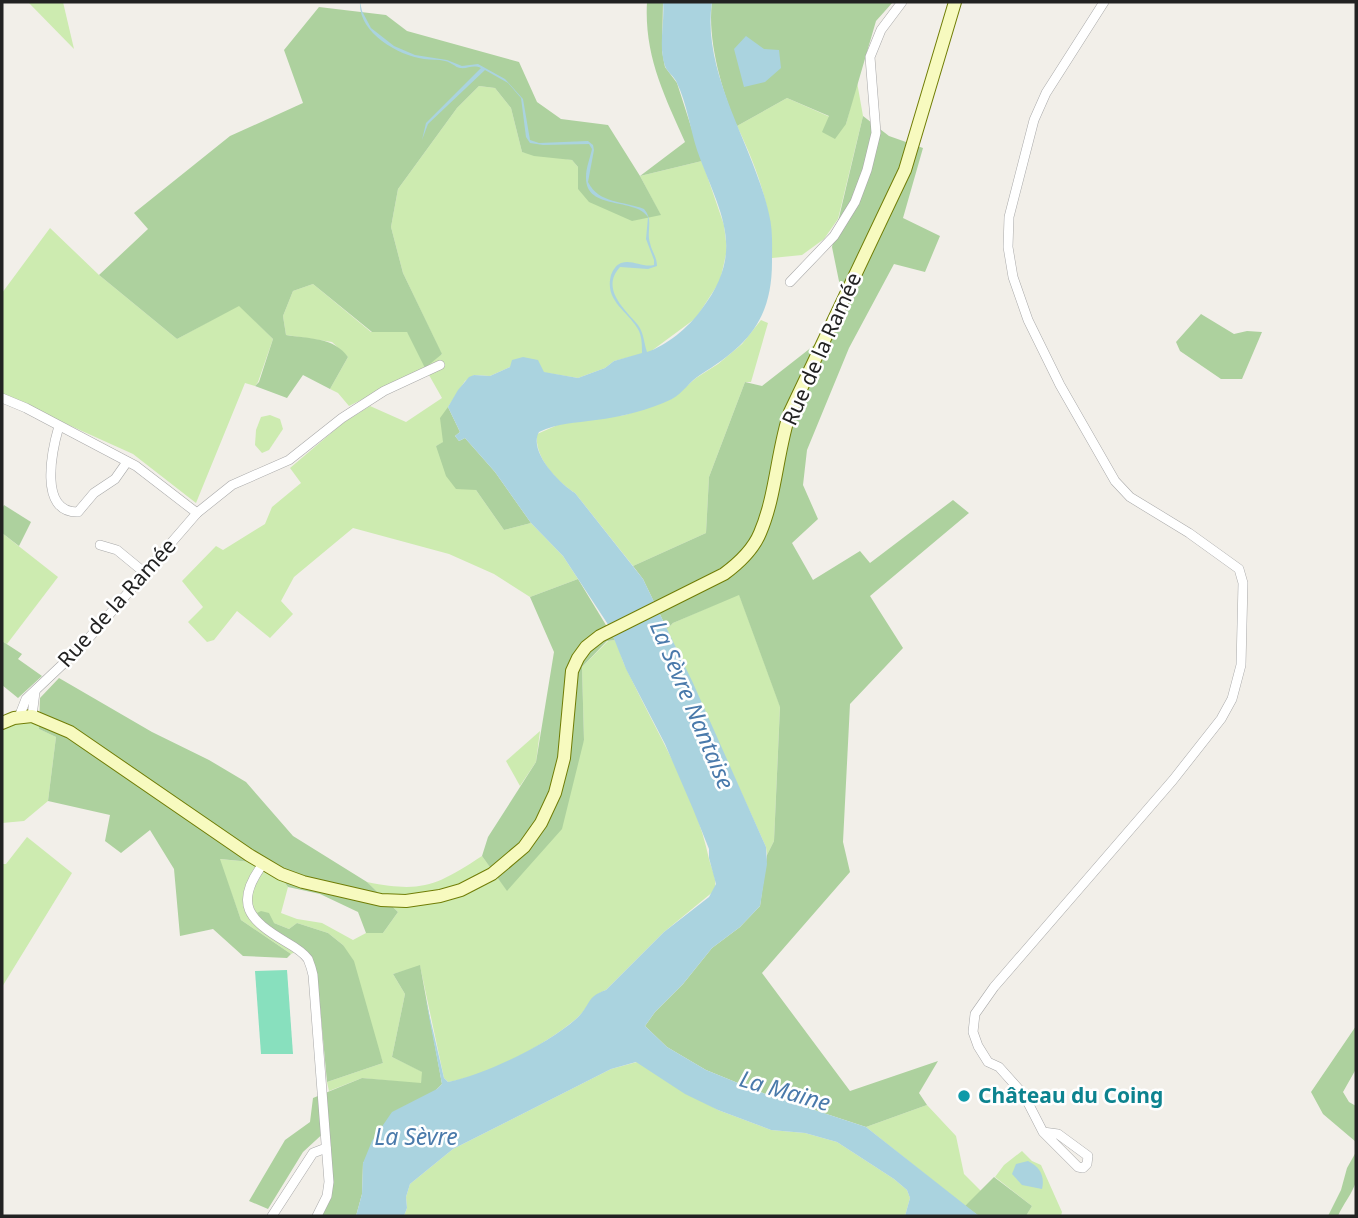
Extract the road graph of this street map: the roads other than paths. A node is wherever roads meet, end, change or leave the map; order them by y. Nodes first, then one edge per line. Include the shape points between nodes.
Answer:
1 (902, 2) edge
2 (955, 2) edge
3 (1104, 2) edge
4 (790, 282) dead end
5 (440, 365) dead end
6 (2, 398) edge
7 (59, 426) junction
8 (127, 462) junction
9 (197, 513) junction
10 (100, 545) dead end
11 (145, 573) junction
12 (25, 716) junction
13 (2, 723) edge
14 (263, 864) junction
15 (1043, 1132) junction
16 (326, 1148) junction
17 (272, 1216) edge
18 (317, 1216) edge

1 - 4 street via 881,30 870,57 876,132 855,202 834,236
2 - 14 main road, Rue de la Ramée via 916,138 890,204 790,412 760,534 742,560 724,574 600,636 581,652 572,671 565,758 549,808 524,847 492,874 461,890 420,900 370,898 303,882
3 - 15 street via 1034,120 1009,218 1013,277 1056,378 1115,481 1130,497 1239,569 1243,583 1241,665 1233,699 1221,719 975,1014 973,1032 978,1046 988,1062 999,1067 1024,1095
5 - 9 street, Rue de la Ramée via 384,391 289,460 232,485
6 - 7 street
7 - 8 street
7 - 8 street via 50,472 53,497 62,507 78,512
8 - 9 street
9 - 11 street, Rue de la Ramée
10 - 11 street via 117,550
11 - 12 street, Rue de la Ramée via 82,646 26,699
12 - 13 main road
12 - 14 main road via 70,732
14 - 16 street via 247,891 250,914 263,929 304,955 313,975
15 - 15 street via 1078,1167 1087,1164 1088,1156 1058,1134
16 - 17 street via 313,1153
16 - 18 street via 328,1189

